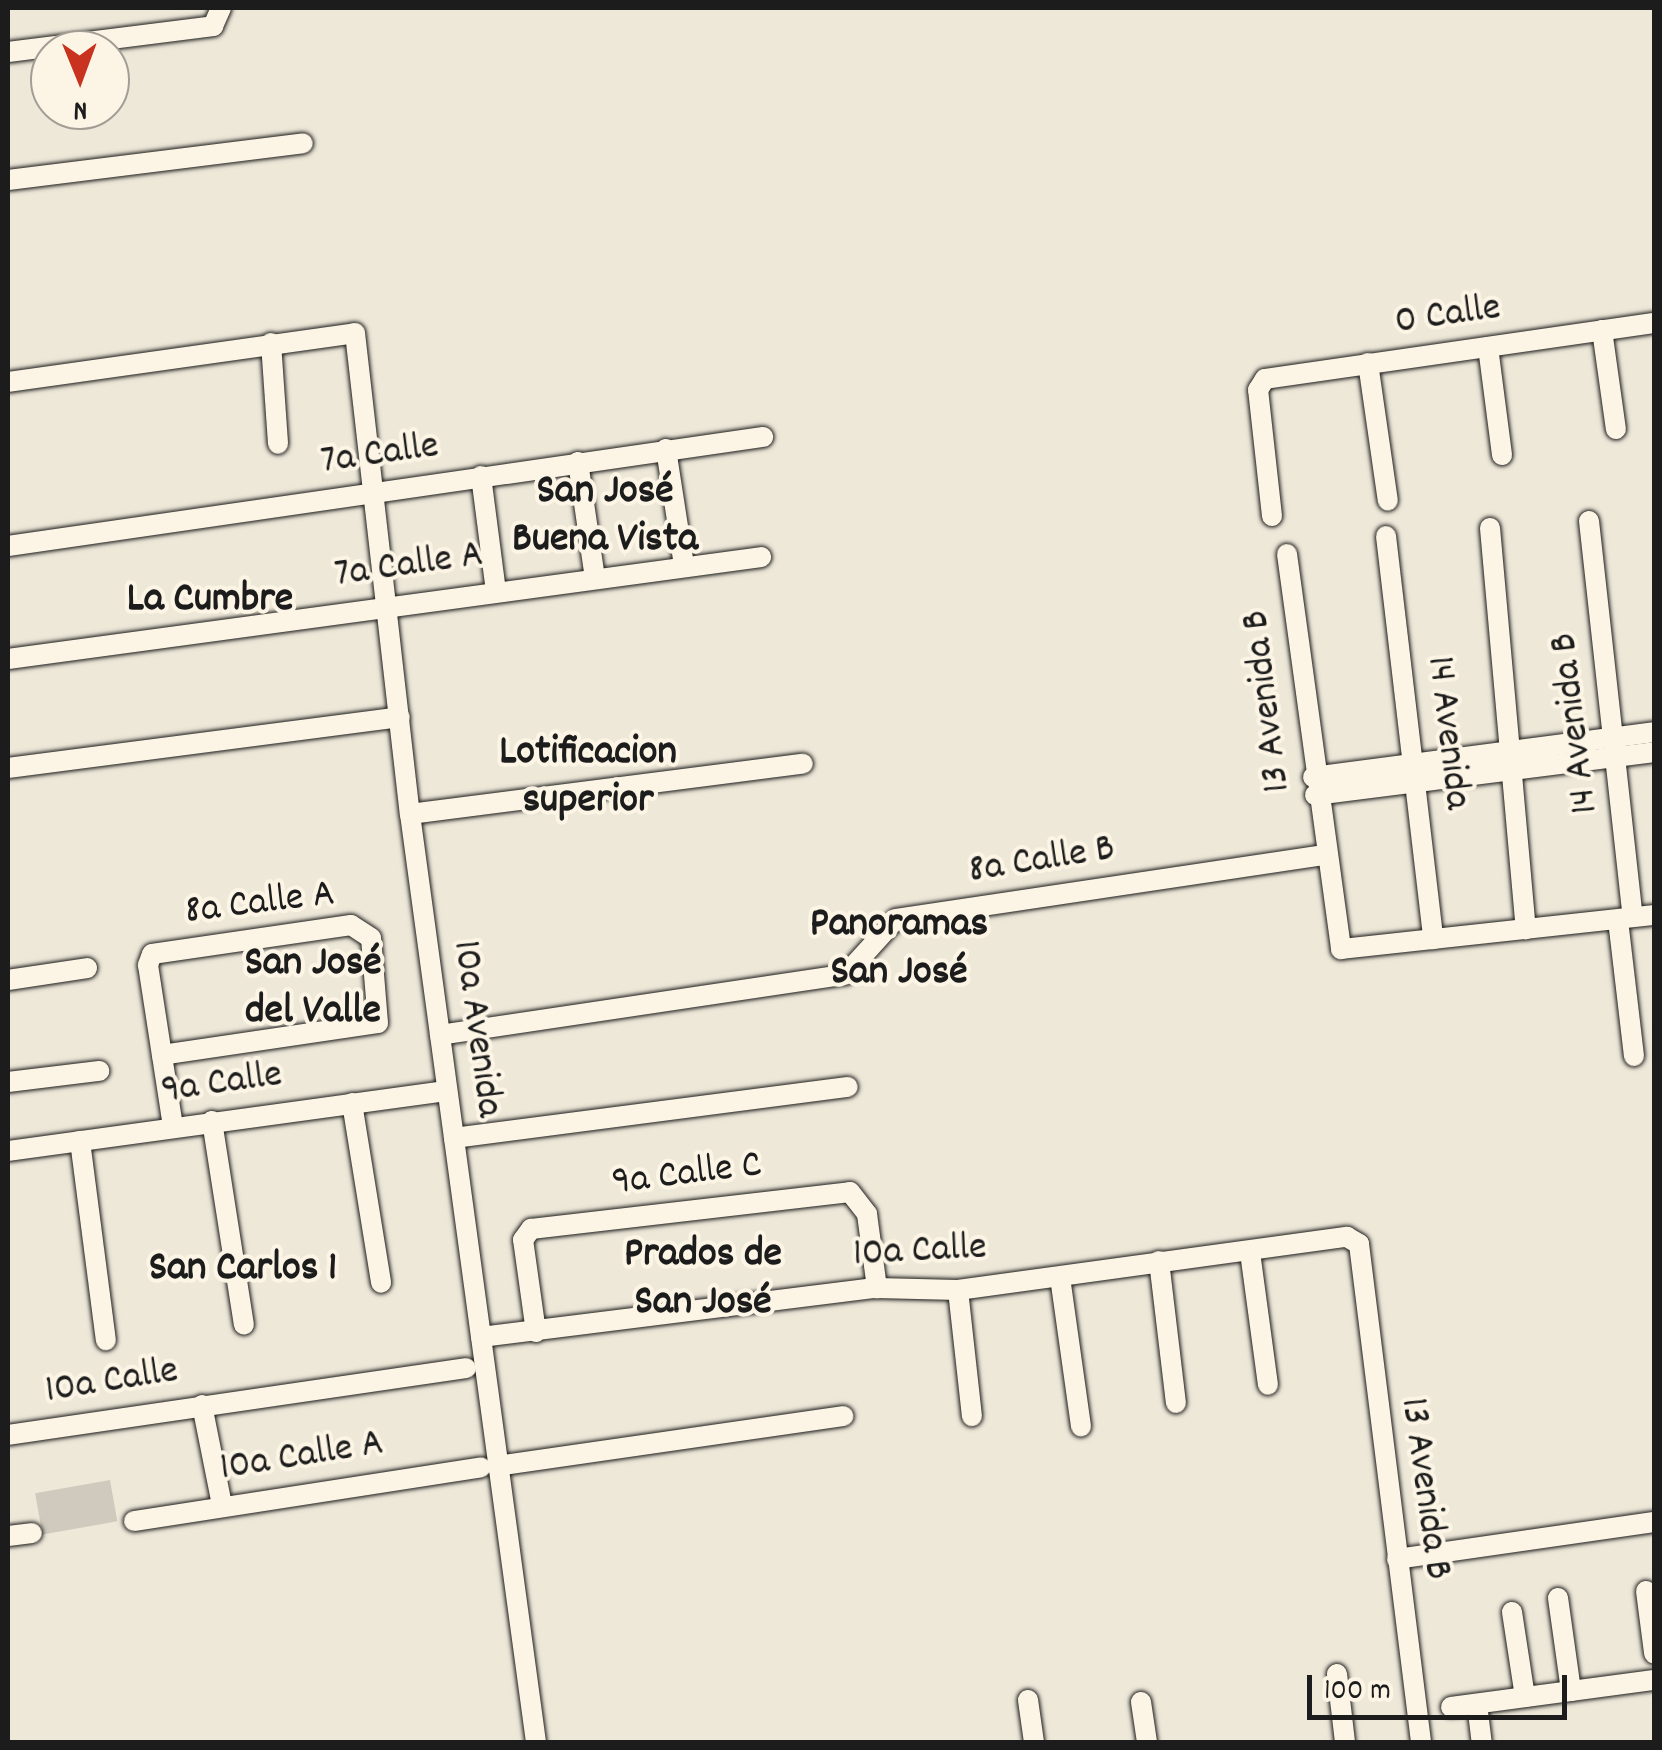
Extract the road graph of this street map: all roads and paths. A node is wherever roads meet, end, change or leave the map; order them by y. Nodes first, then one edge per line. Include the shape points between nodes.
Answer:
1 (217, 17) edge
2 (8, 52) edge
3 (303, 143) dead end
4 (8, 180) edge
5 (1654, 323) edge
6 (1602, 330) junction
7 (271, 343) junction
8 (1488, 347) junction
9 (1368, 363) junction
10 (8, 382) edge
11 (1616, 429) dead end
12 (763, 437) dead end
13 (278, 444) dead end
14 (666, 449) junction
15 (1502, 455) dead end
16 (578, 462) junction
17 (481, 476) junction
18 (373, 492) junction
19 (1388, 501) dead end
20 (1272, 516) dead end
21 (1589, 521) dead end
22 (1490, 528) dead end
23 (1386, 536) dead end
24 (8, 546) edge
25 (1286, 554) dead end
26 (761, 557) dead end
27 (684, 565) junction
28 (595, 578) junction
29 (496, 591) junction
30 (387, 605) junction
31 (8, 659) edge
32 (400, 717) junction
33 (1654, 732) edge
34 (1615, 748) junction
35 (1654, 752) edge
36 (1516, 761) junction
37 (1414, 763) junction
38 (804, 764) dead end
39 (8, 768) edge
40 (1314, 786) junction
41 (1420, 786) junction
42 (410, 814) junction
43 (1323, 855) junction
44 (1635, 917) edge
45 (1526, 929) junction
46 (1433, 939) junction
47 (87, 968) dead end
48 (8, 980) edge
49 (440, 1035) junction
50 (162, 1055) junction
51 (1634, 1056) dead end
52 (99, 1071) dead end
53 (8, 1082) edge
54 (848, 1087) dead end
55 (447, 1091) junction
56 (352, 1103) junction
57 (212, 1122) junction
58 (173, 1127) junction
59 (454, 1138) junction
60 (80, 1142) junction
61 (8, 1151) edge
62 (1359, 1244) joint
63 (1250, 1252) junction
64 (1159, 1261) junction
65 (1060, 1276) junction
66 (381, 1283) dead end
67 (876, 1288) junction
68 (958, 1290) junction
69 (244, 1325) dead end
70 (536, 1332) junction
71 (481, 1338) junction
72 (106, 1340) dead end
73 (466, 1368) dead end
74 (1268, 1385) dead end
75 (1176, 1403) dead end
76 (202, 1405) junction
77 (844, 1416) dead end
78 (972, 1416) dead end
79 (1081, 1427) dead end
80 (8, 1435) edge
81 (489, 1466) junction
82 (222, 1505) junction
83 (134, 1520) dead end
84 (1654, 1522) edge
85 (32, 1533) dead end
86 (8, 1536) edge
87 (1397, 1559) junction
88 (1646, 1590) dead end
89 (1558, 1598) dead end
90 (1512, 1612) dead end
91 (1654, 1653) edge
92 (1337, 1674) dead end
93 (1654, 1680) edge
94 (1571, 1691) junction
95 (1525, 1697) junction
96 (1028, 1700) dead end
97 (1141, 1702) dead end
98 (1477, 1704) junction
99 (1450, 1707) dead end
100 (536, 1742) edge
101 (1034, 1742) edge
102 (1146, 1742) edge
103 (1345, 1742) edge
104 (1422, 1742) edge
105 (1482, 1742) edge

1 - 2 street
3 - 4 street
5 - 6 street, 0 Calle
6 - 8 street, 0 Calle
6 - 11 street
7 - 10 street
7 - 13 street
7 - 18 street, 10a Avenida via 346,332 358,342
8 - 9 street, 0 Calle
8 - 15 street
9 - 19 street
9 - 20 street, 0 Calle via 1280,373 1258,390
12 - 14 street, 7a Calle
14 - 16 street, 7a Calle
14 - 27 street
16 - 17 street, 7a Calle
16 - 28 street
17 - 18 street, 7a Calle
17 - 29 street
18 - 24 street, 7a Calle
18 - 30 street, 10a Avenida
21 - 34 street, 14 Avenida B
22 - 36 street
23 - 37 street, 14 Avenida
25 - 40 street, 13 Avenida B
26 - 27 street, 7a Calle A
27 - 28 street, 7a Calle A
28 - 29 street, 7a Calle A
29 - 30 street, 7a Calle A
30 - 31 street, 7a Calle A
30 - 32 street, 10a Avenida
32 - 39 street
32 - 42 street, 10a Avenida
33 - 34 street
34 - 35 street
34 - 36 street
34 - 44 street, 14 Avenida B
36 - 37 street
36 - 41 street
36 - 45 street
37 - 40 street
37 - 41 street, 14 Avenida
38 - 42 street
40 - 41 street
40 - 43 street, 13 Avenida B
41 - 46 street, 14 Avenida
42 - 49 street, 10a Avenida
43 - 46 street, 13 Avenida B via 1335,942 1348,951
43 - 49 street, 8a Calle B via 896,919 846,974
44 - 45 street
44 - 51 street, 14 Avenida B
45 - 46 street
47 - 48 street
49 - 55 street, 10a Avenida
50 - 50 street, 8a Calle A via 152,954 351,925 371,938 382,1014 371,1026
50 - 58 street
52 - 53 street
54 - 59 street
55 - 56 street, 9a Calle
55 - 59 street, 10a Avenida
56 - 57 street, 9a Calle
56 - 66 street
57 - 58 street, 9a Calle
57 - 69 street
58 - 60 street, 9a Calle
59 - 71 street, 10a Avenida
60 - 61 street, 9a Calle
60 - 72 street
62 - 63 street, 10a Calle via 1330,1234
62 - 87 street, 13 Avenida B
63 - 64 street, 10a Calle
63 - 74 street
64 - 65 street, 10a Calle
64 - 75 street
65 - 68 street, 10a Calle
65 - 79 street
67 - 68 street, 10a Calle
67 - 70 street, 10a Calle
67 - 70 street, 9a Calle C via 867,1214 850,1192 531,1229 524,1240
68 - 78 street
70 - 71 street, 10a Calle
71 - 81 street, 10a Avenida
73 - 76 street, 10a Calle
76 - 80 street, 10a Calle
76 - 82 street
77 - 81 street, 10a Calle A
81 - 82 street, 10a Calle A
81 - 100 street, 10a Avenida
82 - 83 street, 10a Calle A
84 - 87 street
85 - 86 street
87 - 104 street, 13 Avenida B
88 - 91 street
89 - 94 street
90 - 95 street
92 - 103 street
93 - 94 street
94 - 95 street
95 - 98 street
96 - 101 street
97 - 102 street
98 - 99 street
98 - 105 street

